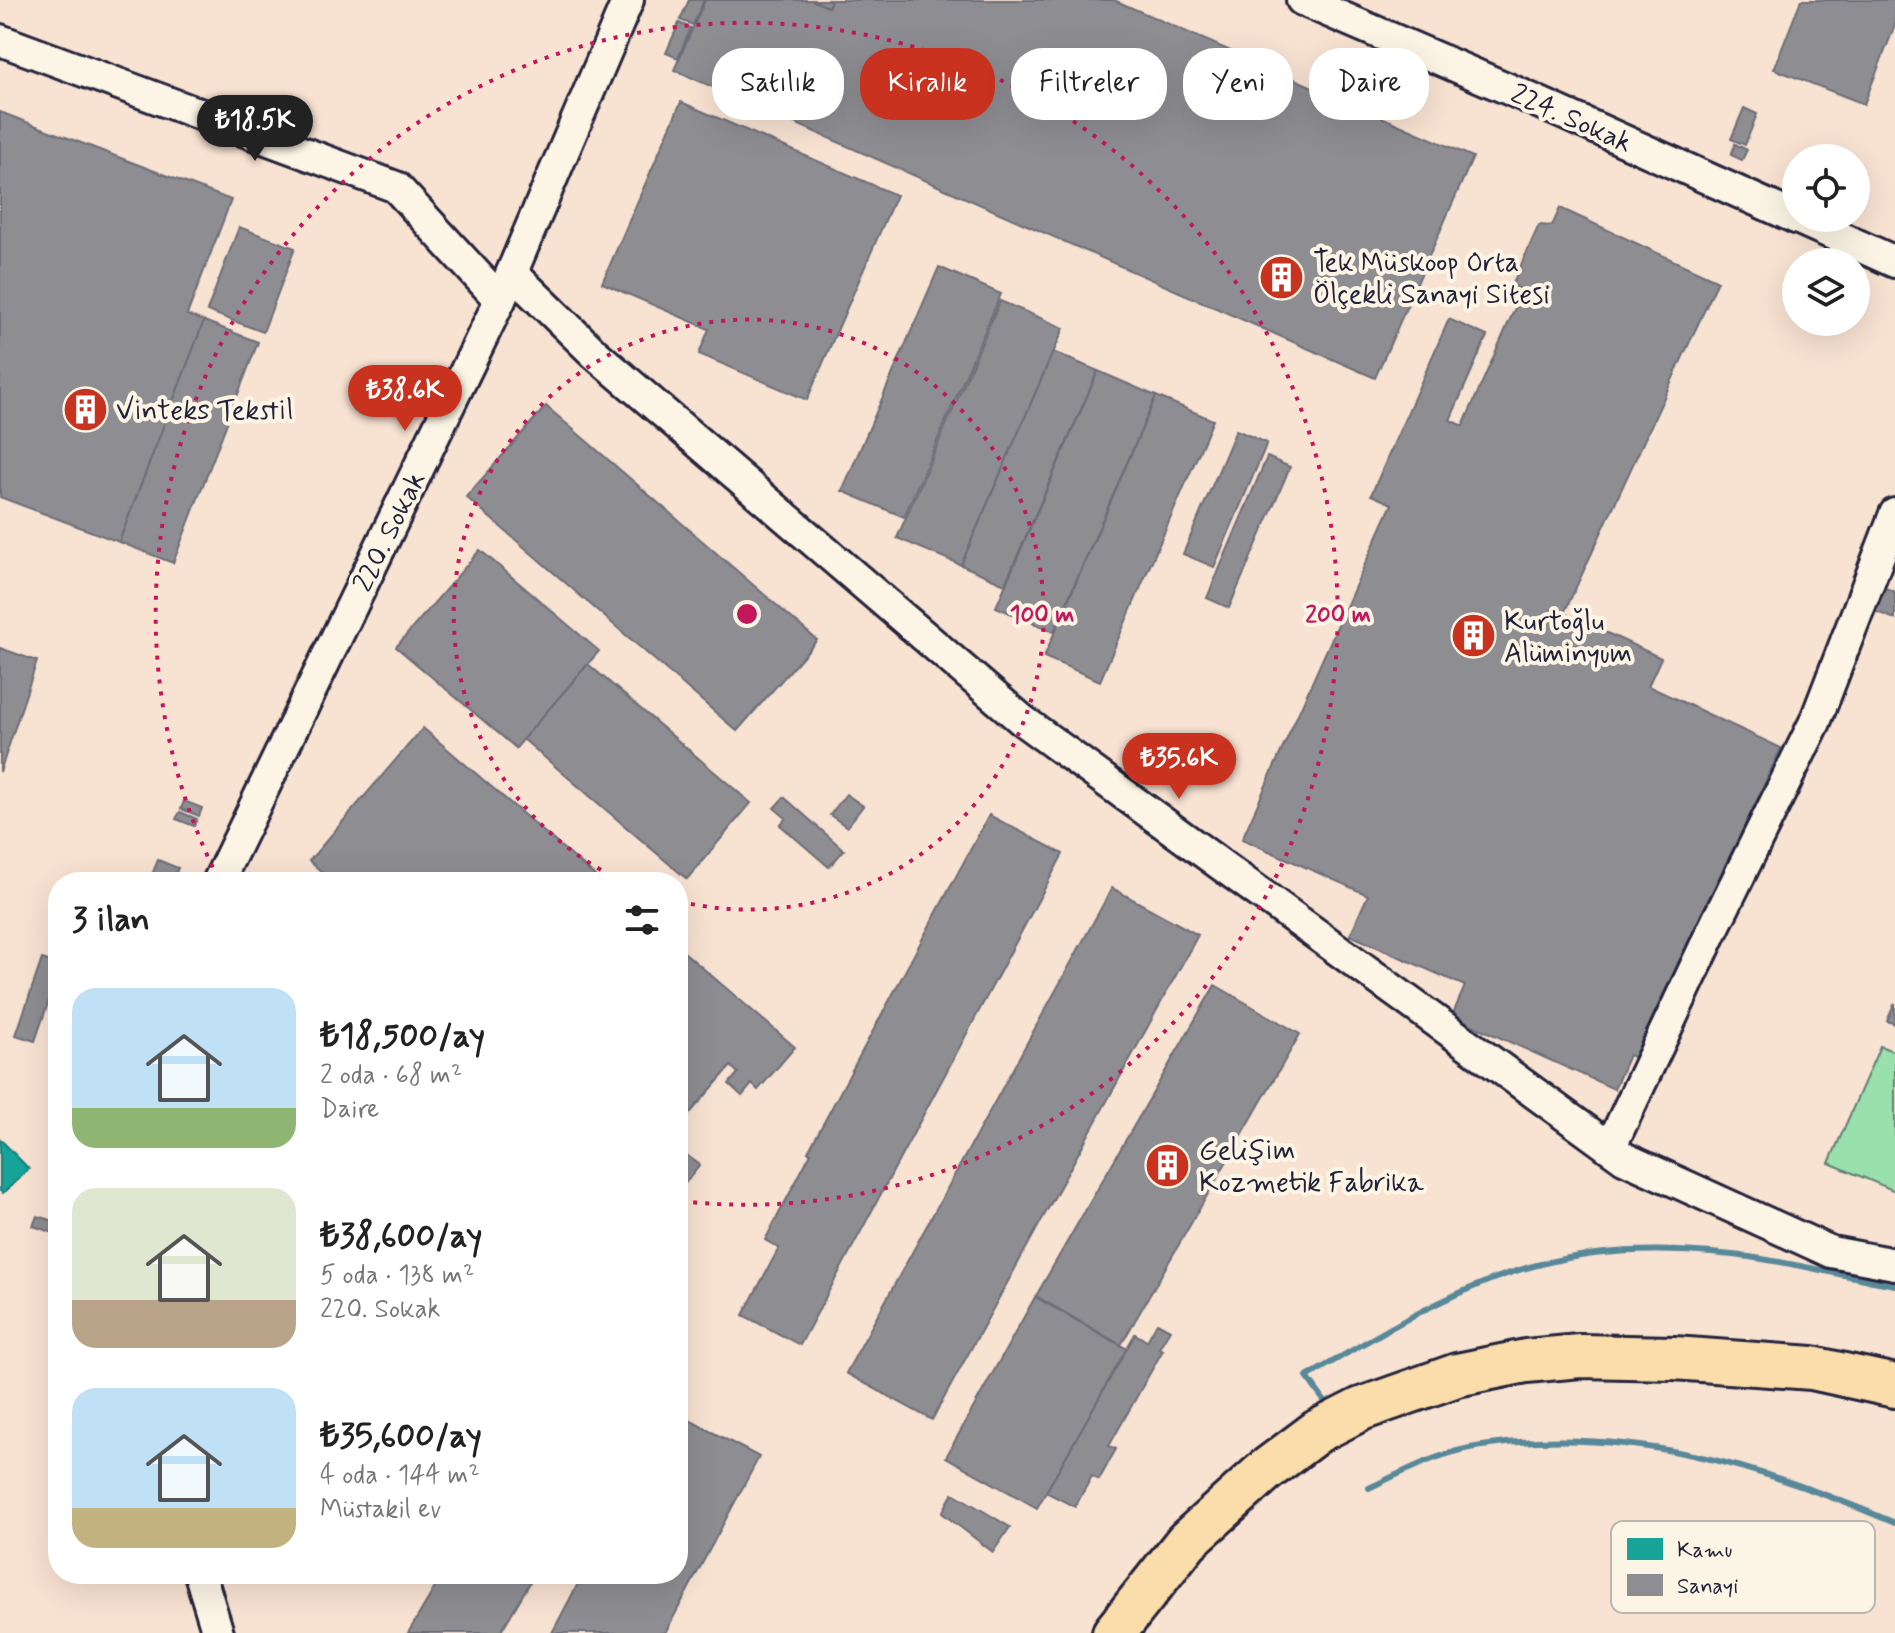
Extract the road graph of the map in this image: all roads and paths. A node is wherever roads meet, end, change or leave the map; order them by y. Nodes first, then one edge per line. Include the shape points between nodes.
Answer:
1 (628, 0) edge
2 (1302, 0) edge
3 (0, 40) edge
4 (1782, 212) edge
5 (1828, 232) edge
6 (1895, 262) edge
7 (506, 286) junction
8 (1895, 514) edge
9 (223, 872) edge
10 (1610, 1148) junction
11 (1895, 1264) edge
12 (1895, 1386) edge
13 (203, 1584) edge
14 (218, 1633) edge
15 (1114, 1633) edge

1 - 7 street, 220. Sokak
2 - 4 street, 224. Sokak
3 - 7 street via 396,187
5 - 6 street, 224. Sokak
7 - 9 street, 220. Sokak
7 - 10 street via 594,353 1022,720
8 - 10 street via 1815,722
10 - 11 street via 1831,1252
12 - 15 highway via 1812,1368 1674,1358 1580,1356 1457,1375 1361,1409 1318,1431 1266,1470 1187,1541
13 - 14 street

